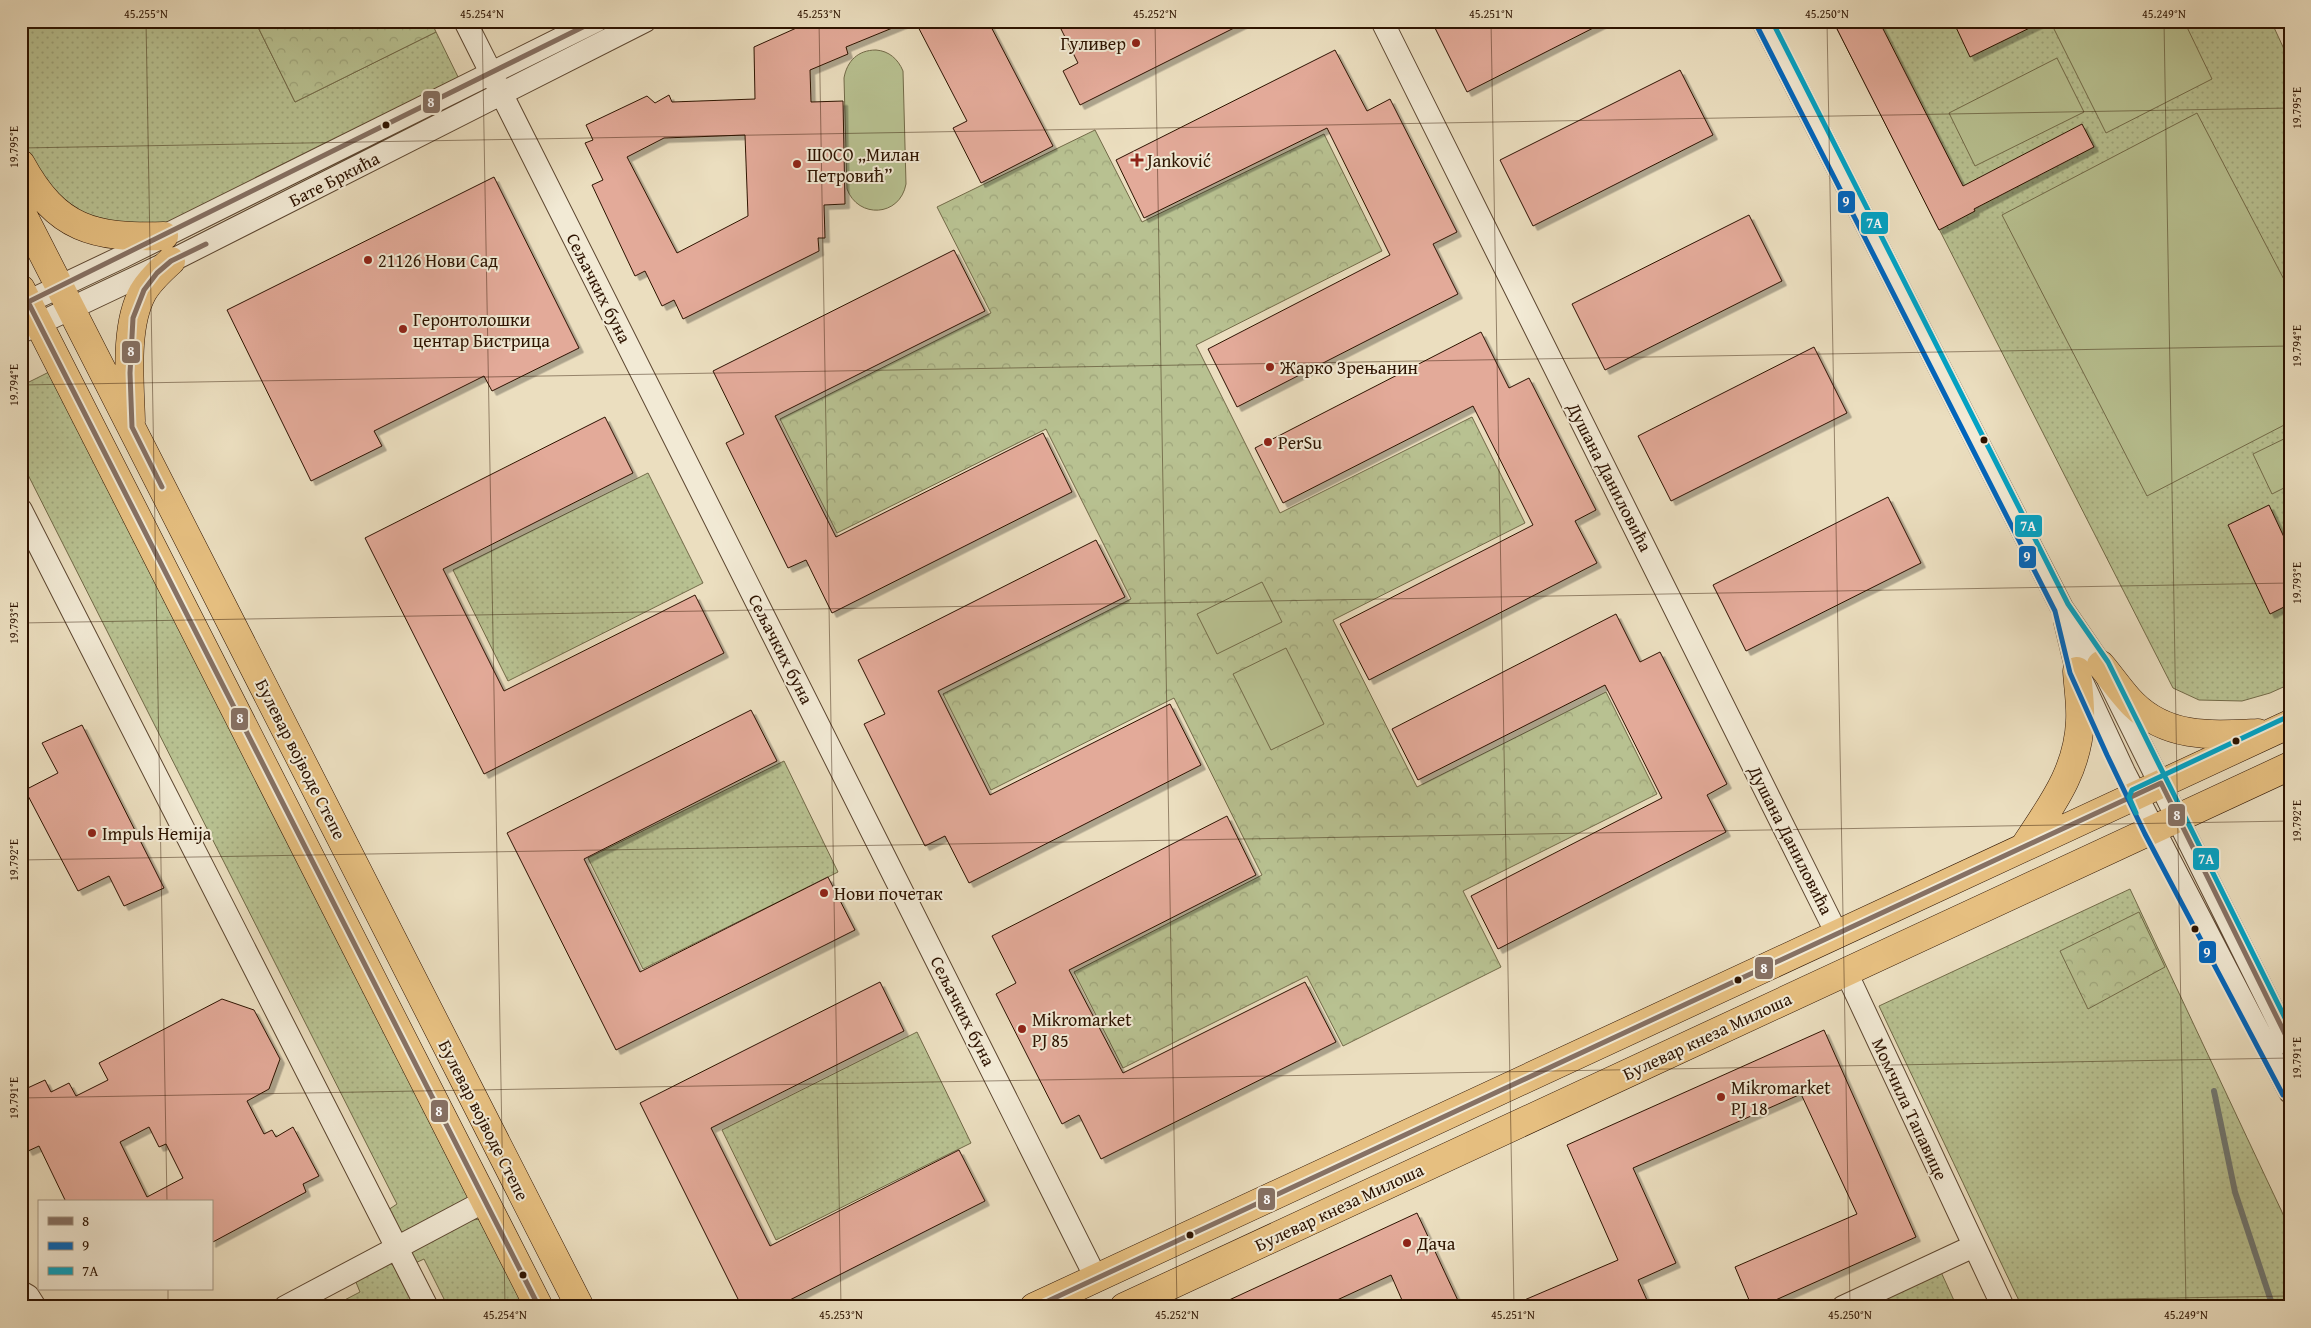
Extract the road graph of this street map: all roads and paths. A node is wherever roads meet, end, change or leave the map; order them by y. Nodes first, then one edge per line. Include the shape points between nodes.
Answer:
1 (465, 21) edge
2 (596, 21) edge
3 (645, 21) edge
4 (1382, 21) edge
5 (1763, 21) edge
6 (491, 74) junction
7 (501, 94) junction
8 (21, 164) edge
9 (21, 211) edge
10 (168, 248) junction
11 (65, 298) junction
12 (26, 310) edge
13 (132, 427) junction
14 (21, 510) edge
15 (2089, 668) junction
16 (2281, 728) edge
17 (2290, 766) edge
18 (2161, 783) junction
19 (2136, 796) junction
20 (2178, 818) junction
21 (2152, 830) junction
22 (2024, 847) junction
23 (1837, 934) junction
24 (1846, 972) junction
25 (2290, 1045) edge
26 (2290, 1092) edge
27 (485, 1201) junction
28 (1974, 1246) junction
29 (397, 1249) junction
30 (1096, 1278) junction
31 (21, 1292) edge
32 (35, 1307) edge
33 (285, 1307) edge
34 (426, 1307) edge
35 (539, 1307) edge
36 (580, 1307) edge
37 (1034, 1307) edge
38 (1124, 1307) edge
39 (1843, 1307) edge
40 (2003, 1307) edge

1 - 6 street, Сељачких буна
2 - 6 street, Бате Бркића
3 - 7 street, Бате Бркића
4 - 23 street, Душана Даниловића
5 - 15 street via 2062,608
6 - 7 street, Сељачких буна
6 - 10 street, Бате Бркића
7 - 10 street, Бате Бркића
7 - 30 street, Сељачких буна
8 - 10 main road via 46,202 86,229
9 - 11 main road, Булевар војводе Степе
10 - 11 street, Бате Бркића
10 - 13 main road via 144,290 133,318
11 - 12 street, Бате Бркића
11 - 13 main road, Булевар војводе Степе
12 - 27 main road, Булевар војводе Степе
13 - 36 main road, Булевар војводе Степе
14 - 29 street
15 - 16 main road via 2155,722 2194,735
15 - 18 street
15 - 19 street
15 - 22 main road via 2071,767 2061,790
16 - 18 main road
17 - 20 main road, Булевар кнеза Милоша
18 - 19 main road
18 - 20 street
19 - 21 street
19 - 22 main road
20 - 21 main road, Булевар кнеза Милоша
20 - 25 street
21 - 24 main road, Булевар кнеза Милоша
21 - 26 street
22 - 23 main road
23 - 30 main road
24 - 28 street, Момчила Тапавице
24 - 38 main road, Булевар кнеза Милоша
27 - 29 street
27 - 35 main road, Булевар војводе Степе
28 - 39 street
28 - 40 street, Момчила Тапавице
29 - 33 street
29 - 34 street
30 - 37 main road
31 - 32 street

